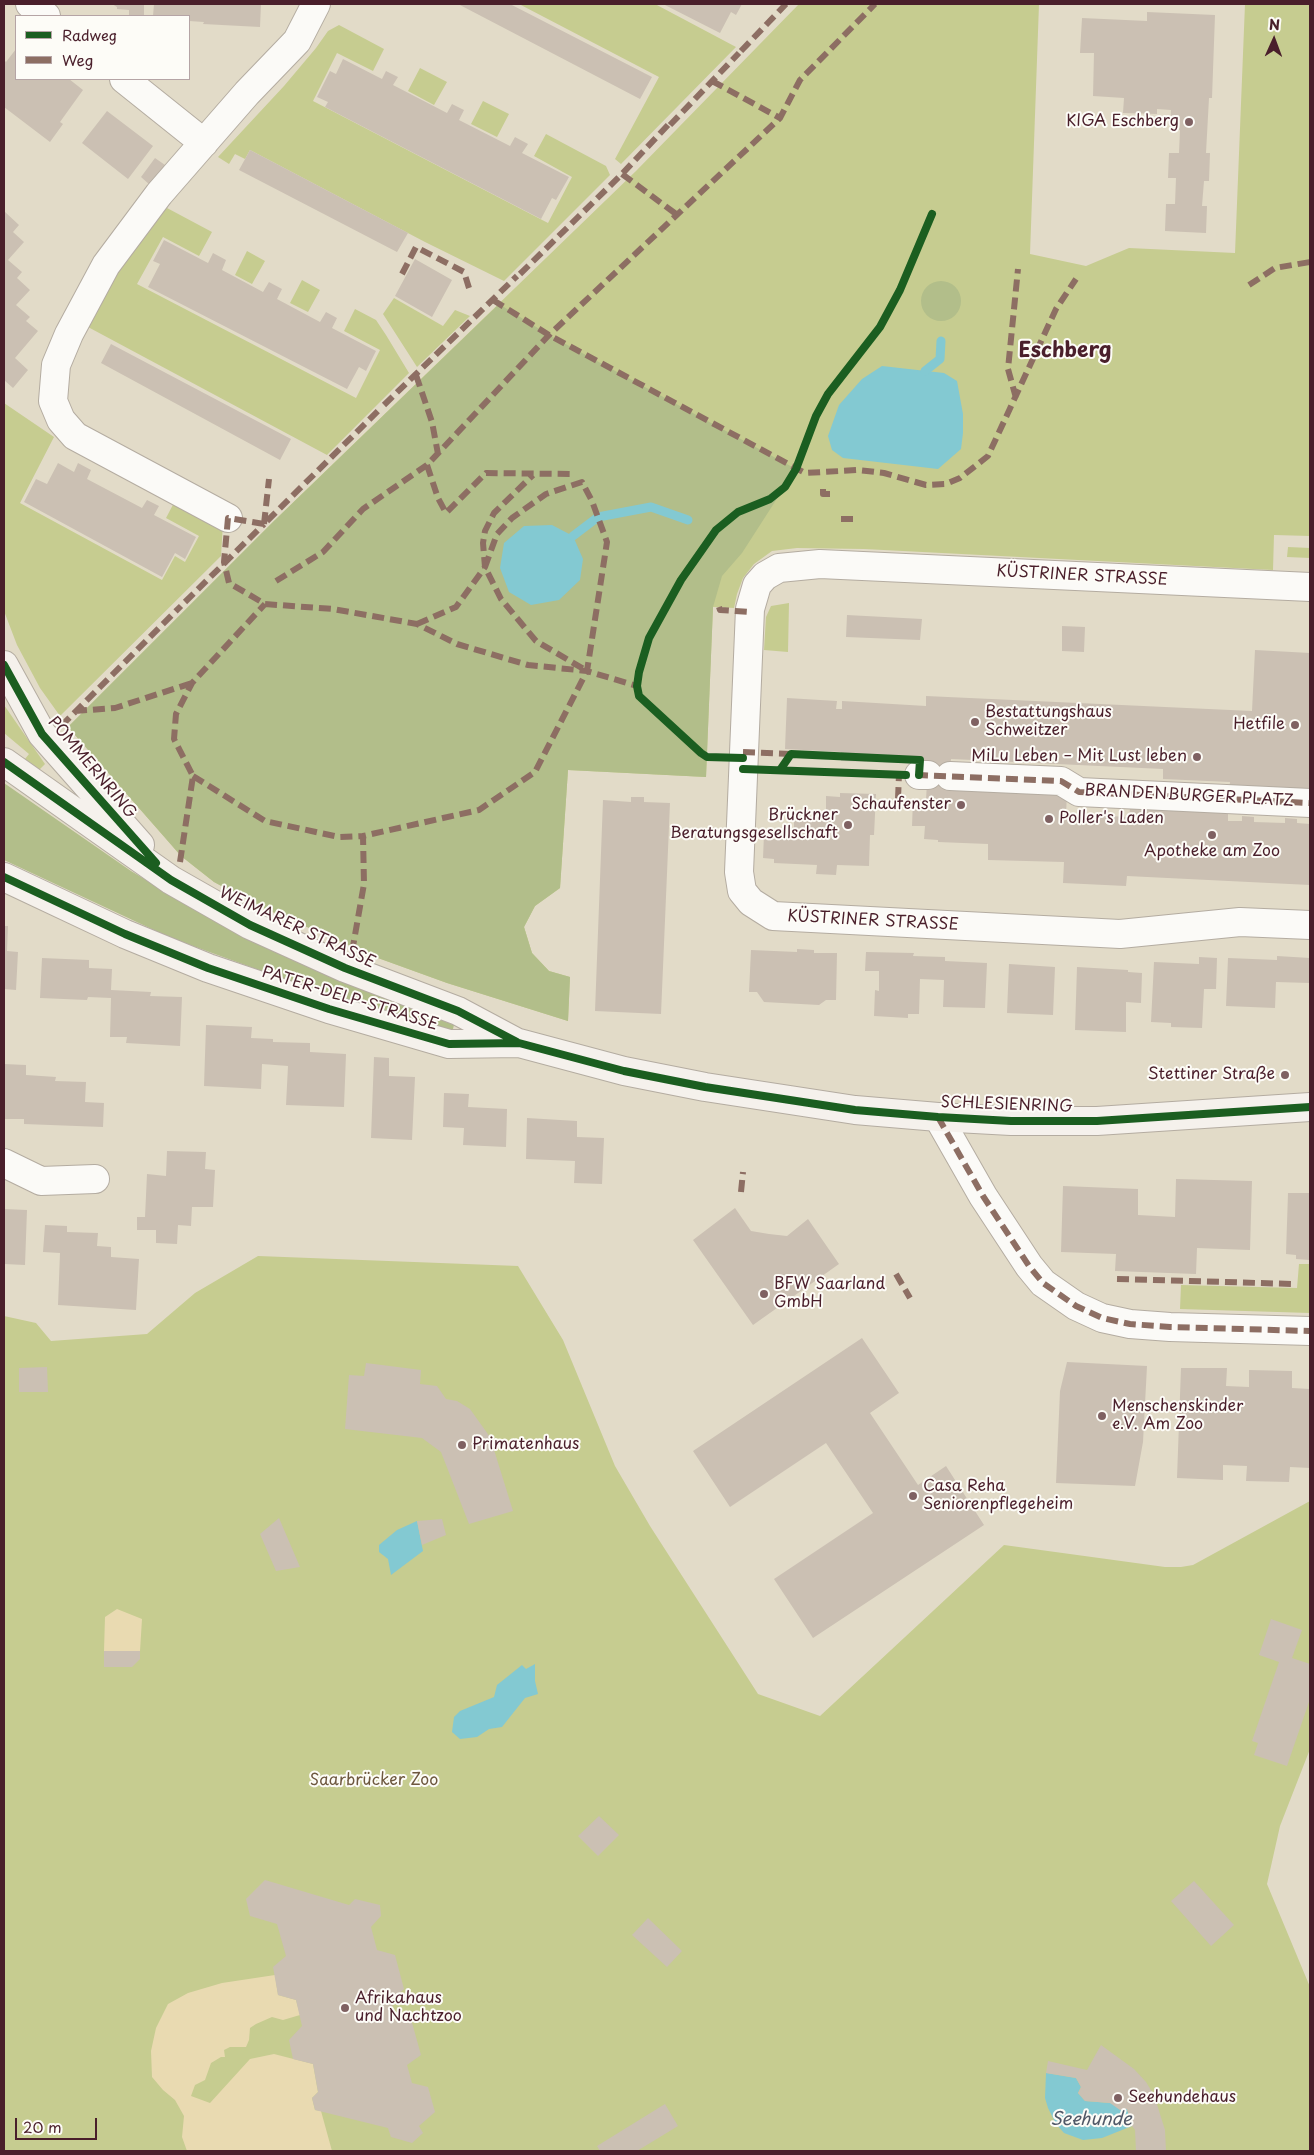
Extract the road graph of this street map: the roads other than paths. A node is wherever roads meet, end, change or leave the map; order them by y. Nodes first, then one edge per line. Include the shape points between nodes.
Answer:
1 (30, 4) edge
2 (316, 4) edge
3 (45, 15) edge
4 (125, 80) edge
5 (204, 143) junction
6 (228, 518) dead end
7 (1310, 587) edge
8 (4, 665) edge
9 (4, 762) edge
10 (932, 776) dead end
11 (1310, 803) edge
12 (4, 877) edge
13 (171, 880) junction
14 (1310, 926) edge
15 (519, 1043) junction
16 (705, 1087) joint
17 (1310, 1107) edge
18 (938, 1117) junction
19 (4, 1163) edge
20 (95, 1179) dead end
21 (1310, 1331) edge

1 - 3 street
2 - 5 street via 297,41
4 - 5 street
5 - 6 street via 159,194 106,265 56,365 53,401 61,420 75,436
7 - 14 street, KÜSTRINER STRASSE via 820,564 779,568 757,585 750,609 738,872 742,891 751,902 773,916 1120,934 1240,922
8 - 13 street, POMMERNRING via 42,734
9 - 13 street, WEIMARER STRASSE
10 - 11 street, BRANDENBURGER PLATZ via 1061,780 1080,792
12 - 15 street, PATER-DELP-STRASSE via 164,951 329,1009 449,1044
13 - 15 street, WEIMARER STRASSE via 250,925 345,968 458,1011
15 - 16 street, PATER-DELP-STRASSE via 624,1071
16 - 18 street, SCHLESIENRING via 856,1110
17 - 18 street, SCHLESIENRING via 1097,1121
18 - 21 street via 983,1196 1029,1266 1043,1283 1069,1301 1102,1318 1130,1324
19 - 20 street via 41,1181

